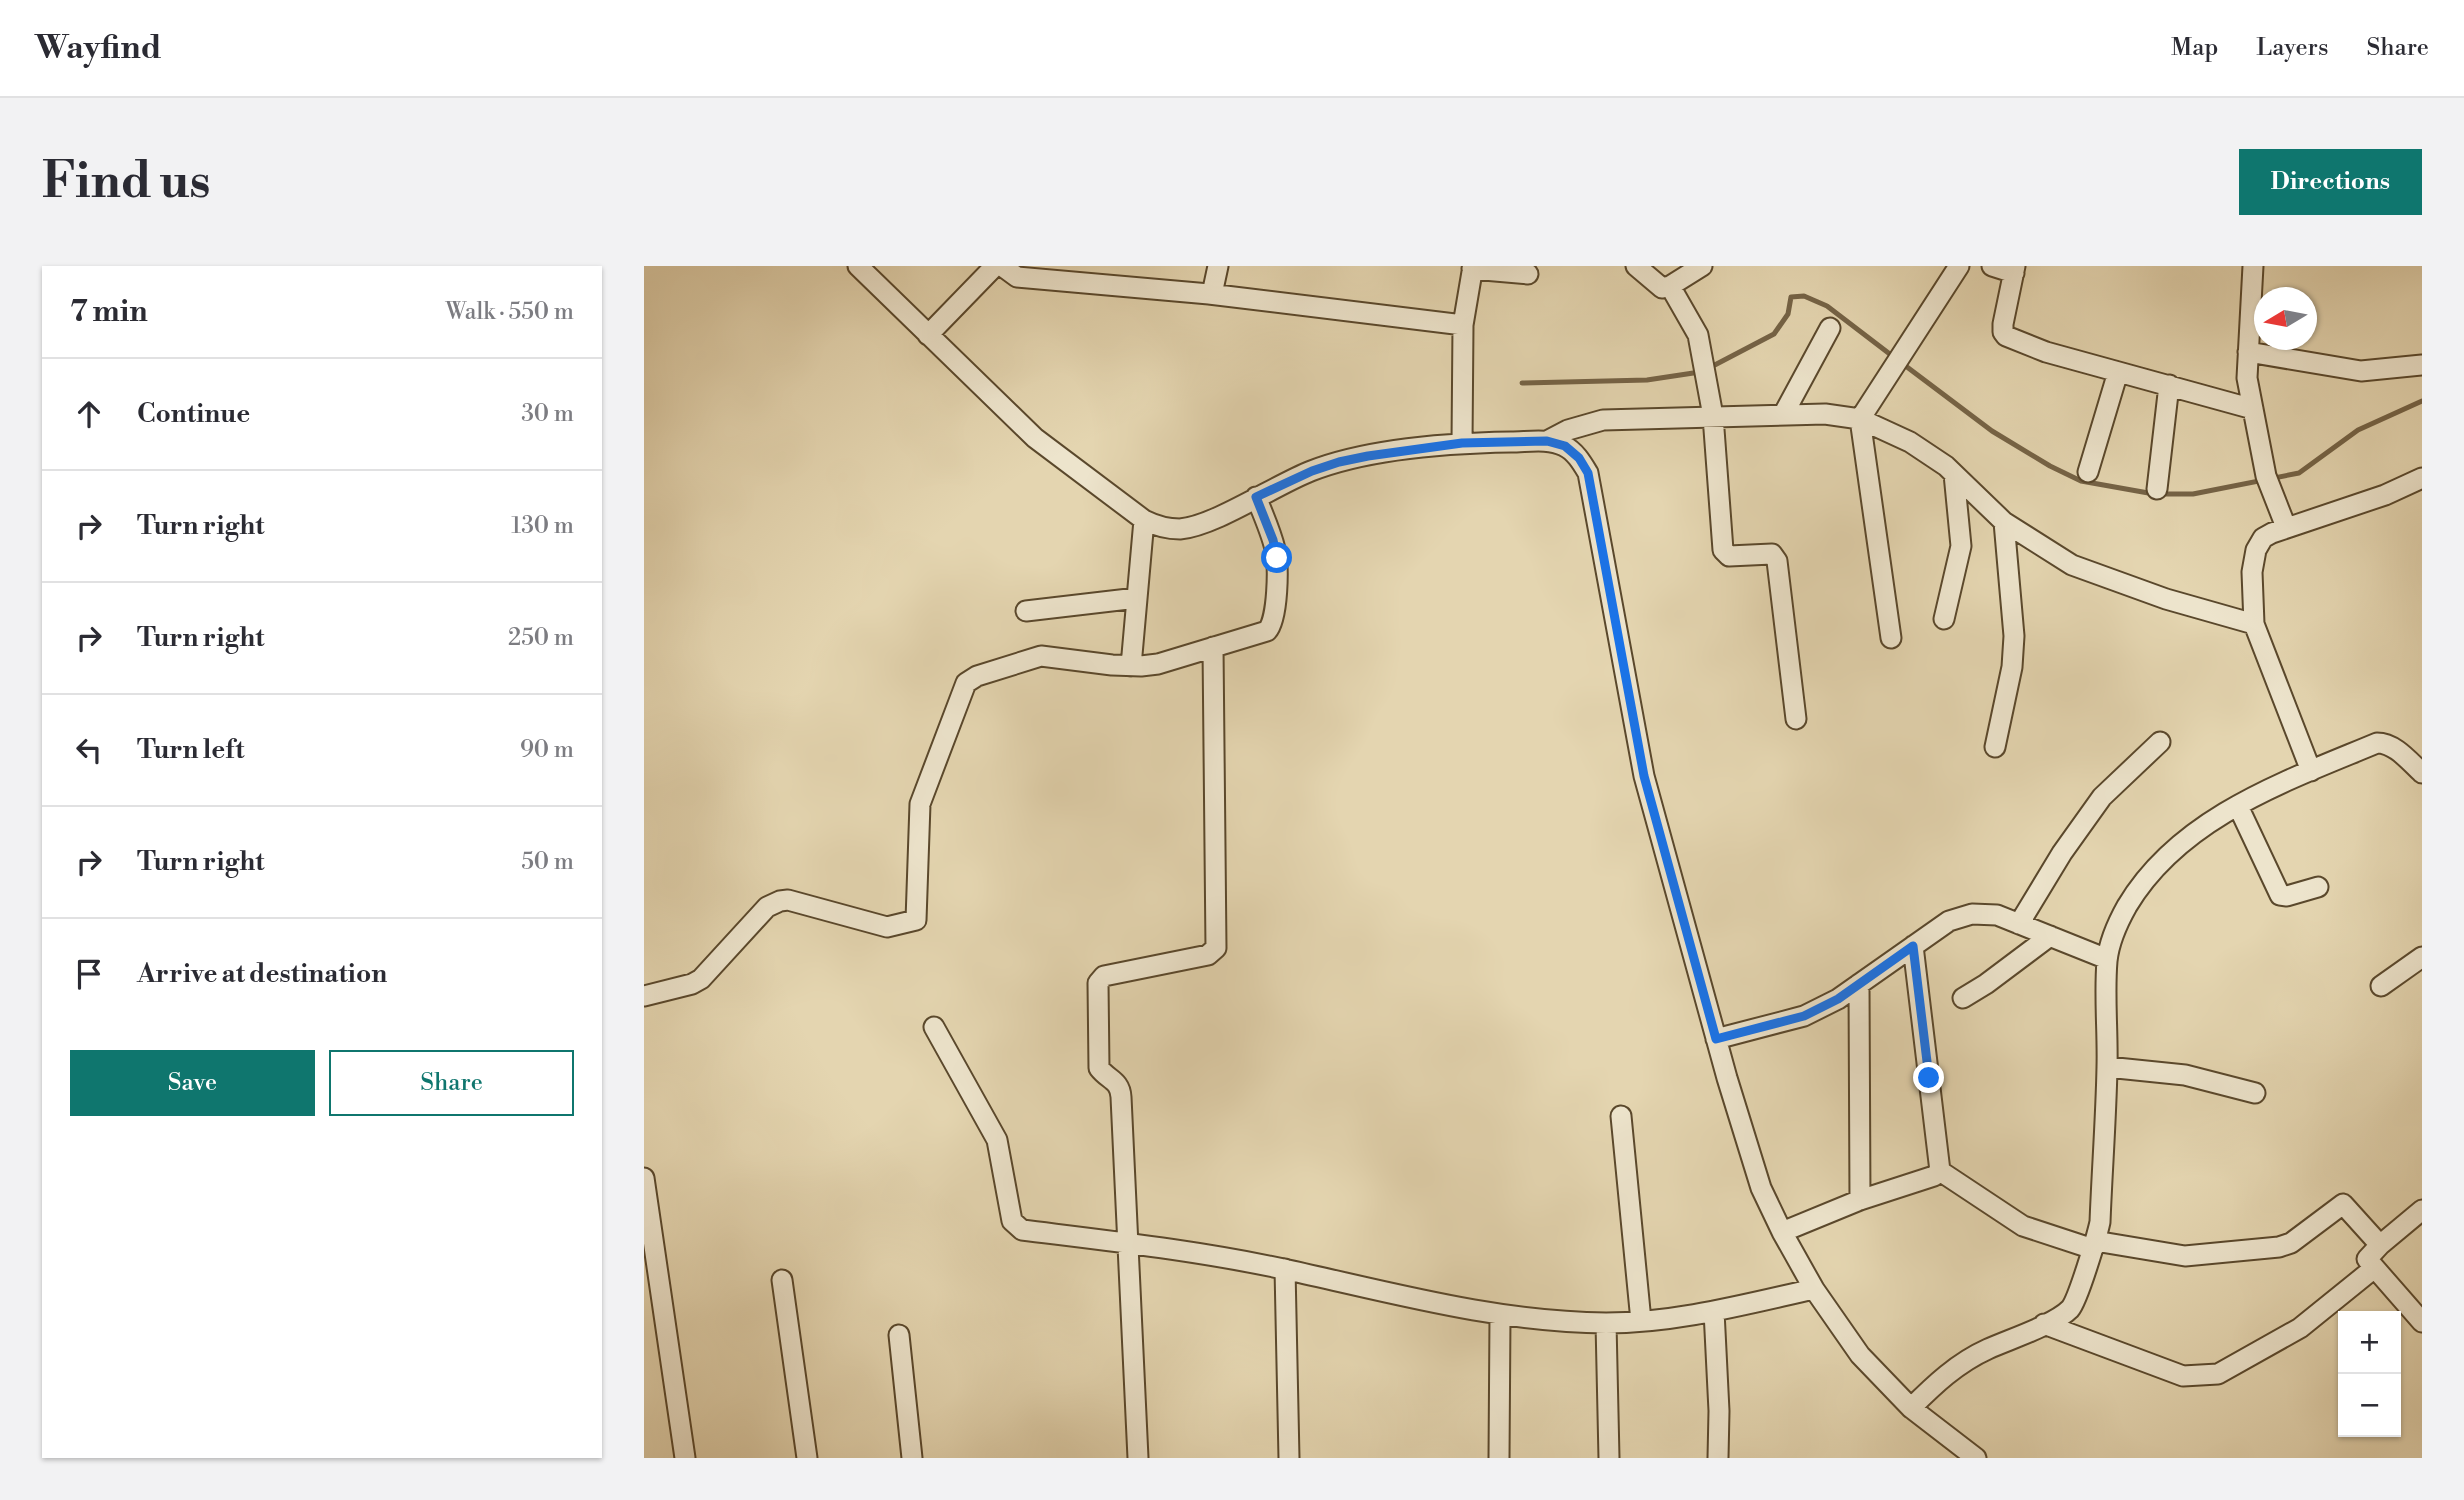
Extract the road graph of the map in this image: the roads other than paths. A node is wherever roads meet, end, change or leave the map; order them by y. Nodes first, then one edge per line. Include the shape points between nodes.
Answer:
1 (858, 266) edge
2 (995, 266) edge
3 (1002, 266) edge
4 (1218, 266) edge
5 (1636, 266) edge
6 (1702, 266) edge
7 (1959, 266) edge
8 (1992, 266) edge
9 (2253, 266) edge
10 (1473, 267) edge
11 (2014, 270) edge
12 (1528, 274) dead end
13 (1670, 286) junction
14 (1212, 294) junction
15 (1463, 326) junction
16 (1830, 328) dead end
17 (928, 335) junction
18 (2248, 352) junction
19 (2422, 365) edge
20 (2118, 372) junction
21 (2169, 385) junction
22 (2253, 409) junction
23 (1783, 415) junction
24 (1713, 416) junction
25 (1860, 419) junction
26 (1547, 441) junction
27 (1462, 443) junction
28 (2088, 472) dead end
29 (1954, 474) junction
30 (2422, 478) edge
31 (2157, 489) dead end
32 (1256, 497) junction
33 (1144, 520) junction
34 (2004, 523) junction
35 (2286, 527) junction
36 (1137, 598) junction
37 (1026, 611) dead end
38 (1944, 619) dead end
39 (2254, 624) junction
40 (1891, 638) dead end
41 (1213, 647) junction
42 (1131, 666) junction
43 (1796, 719) dead end
44 (2160, 743) dead end
45 (1995, 747) dead end
46 (2311, 771) junction
47 (2422, 773) edge
48 (2238, 806) junction
49 (2318, 887) dead end
50 (2019, 924) junction
51 (2050, 936) junction
52 (1913, 946) junction
53 (2422, 957) edge
54 (2107, 959) junction
55 (1859, 984) junction
56 (2381, 986) dead end
57 (644, 996) edge
58 (1963, 998) dead end
59 (934, 1027) dead end
60 (1716, 1039) junction
61 (2107, 1067) junction
62 (2255, 1093) dead end
63 (1621, 1116) dead end
64 (1940, 1171) junction
65 (644, 1178) edge
66 (1860, 1200) junction
67 (2422, 1210) edge
68 (1782, 1232) junction
69 (1127, 1242) junction
70 (2094, 1245) junction
71 (2380, 1245) junction
72 (1285, 1269) junction
73 (2373, 1269) junction
74 (782, 1280) dead end
75 (1814, 1289) junction
76 (1714, 1311) junction
77 (1500, 1316) junction
78 (1641, 1321) junction
79 (2422, 1322) edge
80 (1606, 1323) junction
81 (2044, 1324) junction
82 (900, 1335) dead end
83 (1910, 1408) junction
84 (685, 1458) edge
85 (807, 1458) edge
86 (912, 1458) edge
87 (1138, 1458) edge
88 (1289, 1458) edge
89 (1499, 1458) edge
90 (1609, 1458) edge
91 (1718, 1458) edge
92 (1976, 1458) edge

1 - 17 street
2 - 17 street
3 - 14 street via 1017,278
4 - 14 street
5 - 13 street via 1658,287
6 - 13 street
7 - 25 street
8 - 11 street
9 - 18 street
10 - 12 street
10 - 15 street
11 - 20 street via 2003,324 2006,336
13 - 24 street via 1698,335
14 - 15 street
15 - 27 street
16 - 23 street
17 - 33 street via 1035,438
18 - 19 street via 2361,371
18 - 22 street
20 - 21 street
20 - 28 street
21 - 22 street
21 - 31 street
22 - 35 street via 2267,480
23 - 24 street
23 - 25 street
24 - 26 street via 1603,420
24 - 43 street via 1721,545 1729,556 1770,553 1777,561
25 - 29 street via 1910,442
25 - 40 street
26 - 27 street
26 - 60 street via 1565,446 1588,473 1644,776
27 - 32 street via 1339,462
29 - 34 street
29 - 38 street via 1961,546
30 - 35 street
32 - 33 street via 1181,529
32 - 41 street via 1277,558 1274,620 1267,631
33 - 36 street
34 - 39 street via 2072,565
34 - 45 street via 2014,636
35 - 39 street via 2263,538 2256,550
36 - 37 street
36 - 42 street
39 - 46 street
41 - 42 street via 1158,664
41 - 69 street via 1216,948 1208,955 1098,980 1099,1068 1121,1090
42 - 57 street via 1041,656 966,683 921,800 916,920 887,927 780,901 767,907 697,982
44 - 50 street via 2102,797
46 - 47 street via 2382,743
46 - 48 street
48 - 49 street via 2280,895
48 - 54 street via 2186,838 2142,881 2118,922
50 - 51 street
50 - 52 street via 1997,915 1972,914 1949,920
51 - 54 street
51 - 58 street
52 - 55 street
52 - 64 street
53 - 56 street
54 - 61 street
55 - 60 street via 1804,1016
55 - 66 street
59 - 69 street via 997,1140 1014,1225 1021,1230
60 - 68 street via 1761,1188
61 - 62 street via 2185,1075
61 - 70 street via 2100,1222
63 - 78 street
64 - 66 street
64 - 70 street via 2023,1226
65 - 84 street
66 - 68 street
67 - 71 street
68 - 75 street
69 - 72 street
69 - 87 street
70 - 71 street via 2185,1256 2279,1247 2343,1204
70 - 81 street via 2074,1304
71 - 73 street via 2367,1259
72 - 77 street
72 - 88 street
73 - 79 street
73 - 81 street via 2300,1328 2208,1376 2183,1376
74 - 85 street
75 - 76 street
75 - 83 street via 1860,1355
76 - 78 street
76 - 91 street
77 - 80 street
77 - 89 street
78 - 80 street
80 - 90 street
81 - 83 street via 1960,1364
82 - 86 street
83 - 92 street

